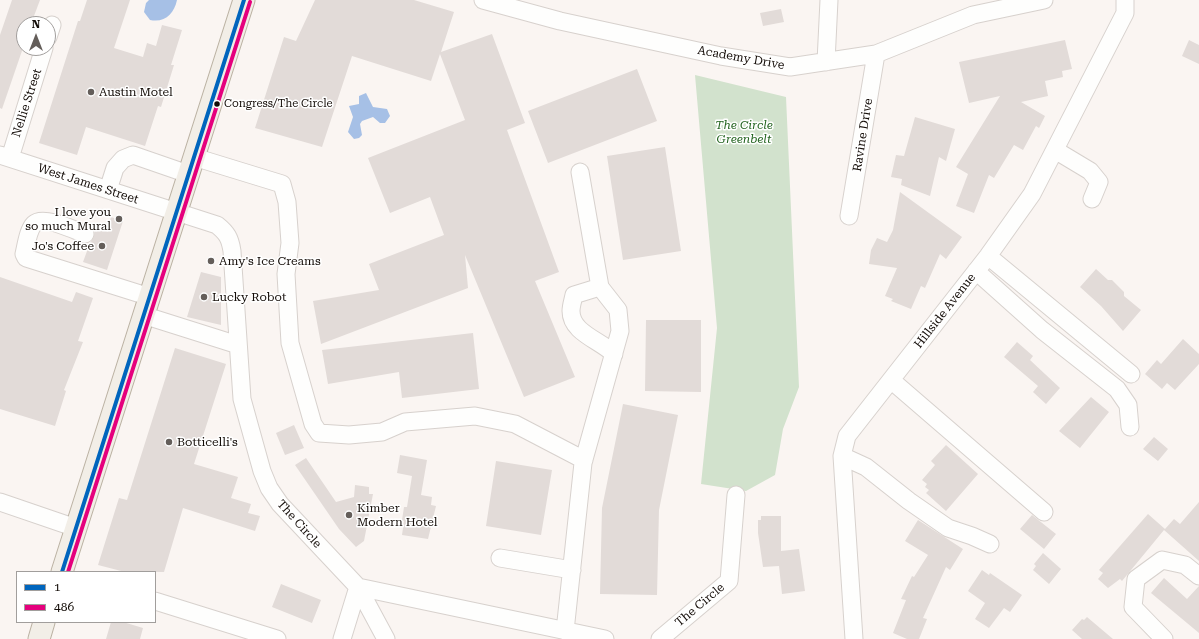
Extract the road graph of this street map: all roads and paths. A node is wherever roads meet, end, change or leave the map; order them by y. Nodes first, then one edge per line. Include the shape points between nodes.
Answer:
1 (244, 0) edge
2 (483, 0) edge
3 (829, 0) edge
4 (1044, 0) edge
5 (1125, 0) edge
6 (972, 7) edge
7 (876, 54) junction
8 (41, 56) edge
9 (826, 62) junction
10 (1055, 150) junction
11 (5, 156) edge
12 (191, 165) junction
13 (580, 172) dead end
14 (108, 190) junction
15 (1092, 199) dead end
16 (176, 213) junction
17 (849, 216) dead end
18 (85, 234) dead end
19 (988, 256) junction
20 (976, 271) junction
21 (600, 287) junction
22 (146, 306) junction
23 (238, 345) junction
24 (614, 354) junction
25 (1131, 374) dead end
26 (891, 380) junction
27 (1130, 427) dead end
28 (842, 456) junction
29 (584, 460) junction
30 (736, 495) dead end
31 (0, 502) edge
32 (1044, 512) dead end
33 (76, 528) junction
34 (990, 544) dead end
35 (500, 558) dead end
36 (572, 570) junction
37 (63, 571) edge
38 (1199, 576) edge
39 (358, 587) junction
40 (156, 601) edge
41 (44, 623) edge
42 (565, 631) junction
43 (39, 639) edge
44 (277, 639) edge
45 (342, 639) edge
46 (386, 639) edge
47 (606, 639) edge
48 (660, 639) edge
49 (854, 639) edge
50 (1164, 639) edge

1 - 12 main road
2 - 9 street, Academy Drive via 560,21 721,56 790,67
3 - 9 street
4 - 6 street, Academy Drive
5 - 10 street, Hillside Avenue via 1126,13
6 - 7 street, Academy Drive
7 - 9 street, Academy Drive
7 - 17 street, Ravine Drive
8 - 11 street, Nellie Street
10 - 15 street via 1090,171 1099,182
10 - 19 street, Hillside Avenue via 1032,194
11 - 14 street, West James Street
12 - 14 street via 133,155 123,159 116,168
12 - 16 main road
12 - 29 street via 282,184 287,202 290,243 286,274 290,343 311,417 319,433 349,435 382,432 405,422 475,416 515,424
13 - 21 street
14 - 16 street, West James Street
16 - 22 main road
16 - 23 street, The Circle via 217,226 230,239
18 - 22 street via 46,220 38,222 33,225 24,254 26,258
19 - 20 street, Hillside Avenue
19 - 25 street
20 - 26 street, Hillside Avenue
20 - 27 street via 1042,330 1117,389 1128,405
21 - 24 street via 618,310 620,331
21 - 24 street via 574,295 570,312 578,330 606,346
22 - 23 street
22 - 33 main road
23 - 39 street, The Circle via 242,399 269,488 280,504
24 - 29 street
26 - 28 street, Hillside Avenue via 847,436
26 - 32 street
28 - 34 street via 866,467 948,528
28 - 49 street, Hillside Avenue
29 - 36 street
30 - 48 street, The Circle via 729,582
31 - 33 street
33 - 37 main road
35 - 36 street
36 - 42 street
38 - 50 street via 1185,566 1162,560 1136,579 1133,607
39 - 42 street
39 - 45 street
39 - 46 street, The Circle
40 - 44 street
41 - 43 main road
42 - 47 street

